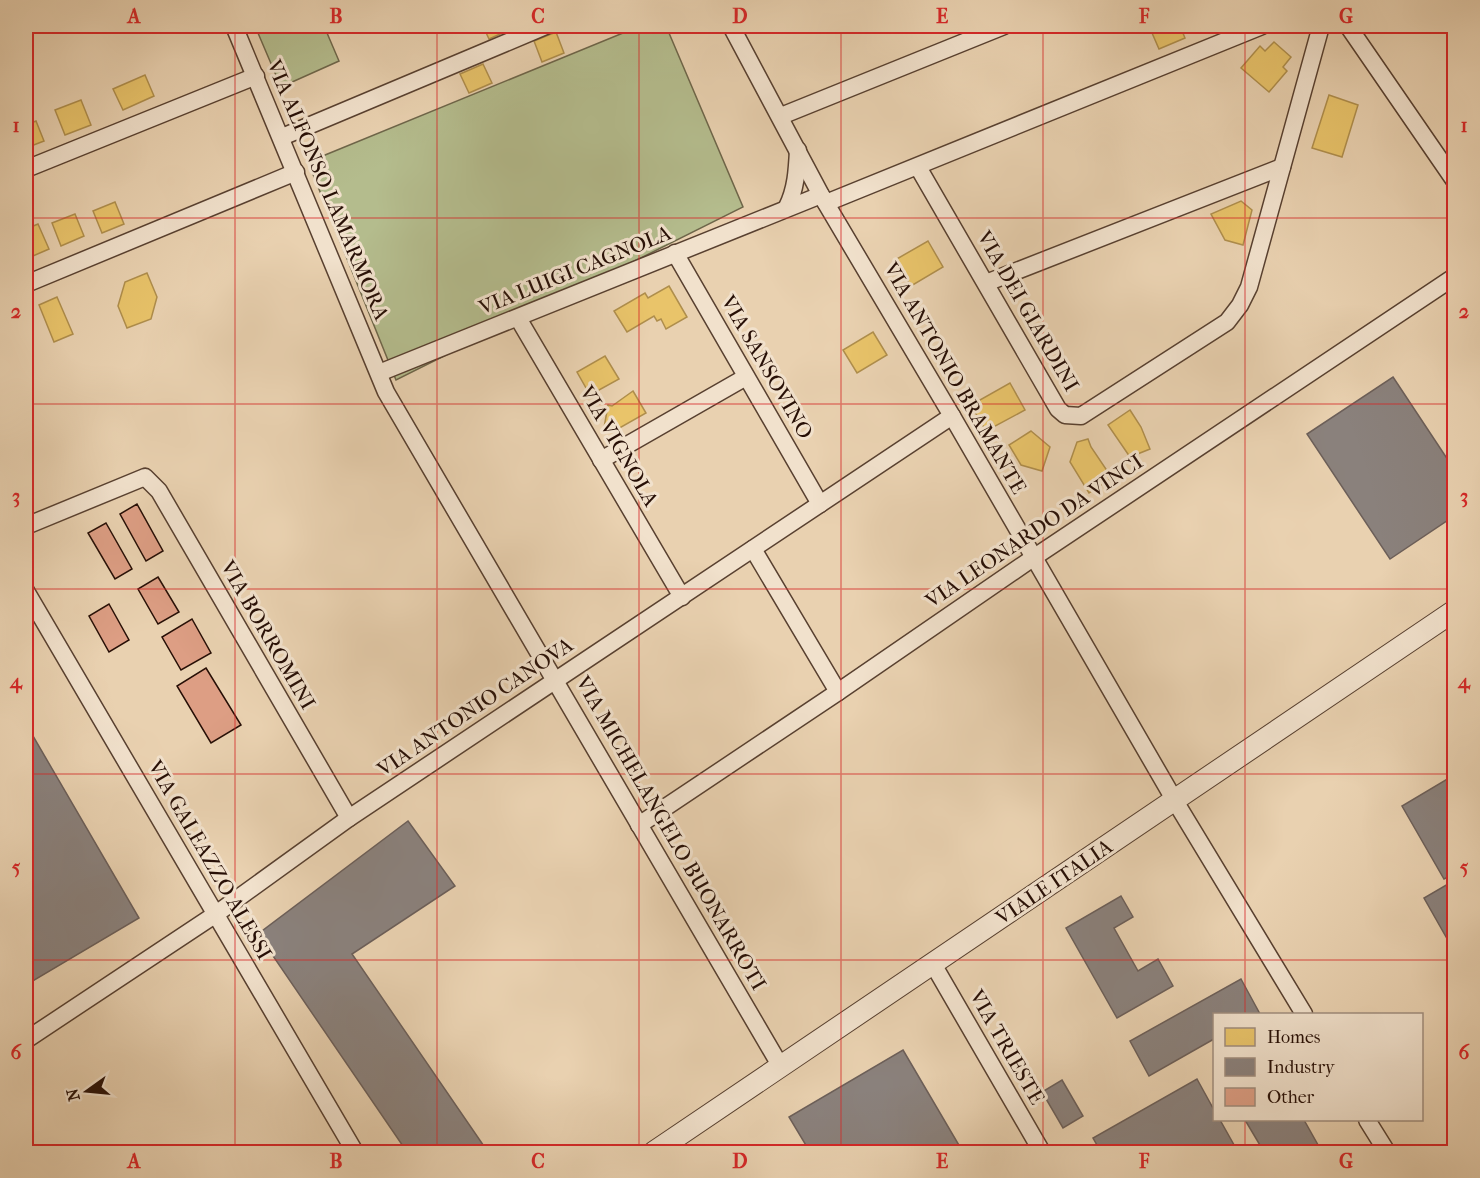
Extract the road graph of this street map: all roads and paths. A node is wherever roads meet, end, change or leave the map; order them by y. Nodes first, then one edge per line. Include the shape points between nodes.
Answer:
1 (234, 26) edge
2 (546, 26) edge
3 (731, 26) edge
4 (1004, 26) edge
5 (1262, 26) edge
6 (1321, 26) edge
7 (1348, 26) edge
8 (984, 29) edge
9 (255, 76) junction
10 (781, 116) junction
11 (282, 137) junction
12 (798, 149) junction
13 (918, 166) junction
14 (1282, 167) junction
15 (26, 169) edge
16 (296, 172) junction
17 (1455, 180) edge
18 (824, 199) junction
19 (788, 207) junction
20 (675, 253) junction
21 (1455, 277) edge
22 (986, 283) junction
23 (26, 284) edge
24 (518, 318) junction
25 (379, 373) junction
26 (746, 377) junction
27 (952, 416) junction
28 (601, 460) junction
29 (820, 504) junction
30 (26, 526) edge
31 (753, 549) junction
32 (1033, 558) junction
33 (26, 591) edge
34 (681, 597) junction
35 (1455, 611) edge
36 (556, 680) junction
37 (838, 692) junction
38 (1175, 801) junction
39 (349, 818) junction
40 (639, 825) junction
41 (216, 914) junction
42 (933, 964) junction
43 (1303, 1013) edge
44 (26, 1040) edge
45 (781, 1067) junction
46 (1369, 1121) edge
47 (355, 1152) edge
48 (654, 1152) edge
49 (1042, 1152) edge
50 (1388, 1152) edge

1 - 9 street, VIA ALFONSO LAMARMORA
2 - 11 street
3 - 10 street, VIA ANTONIO BRAMANTE
4 - 8 street
5 - 13 street, VIA LUIGI CAGNOLA
6 - 14 street, VIA DEI GIARDINI
7 - 17 street
8 - 10 street
9 - 11 street, VIA ALFONSO LAMARMORA
9 - 15 street
10 - 12 street, VIA ANTONIO BRAMANTE
11 - 16 street, VIA ALFONSO LAMARMORA
12 - 18 street, VIA ANTONIO BRAMANTE
12 - 19 street
13 - 18 street, VIA LUIGI CAGNOLA
13 - 22 street, VIA DEI GIARDINI
14 - 22 street
14 - 22 street, VIA DEI GIARDINI via 1249,287 1227,322 1081,416 1065,415 1058,409
16 - 23 street
16 - 25 street, VIA ALFONSO LAMARMORA
18 - 19 street, VIA LUIGI CAGNOLA
18 - 27 street, VIA ANTONIO BRAMANTE
19 - 20 street, VIA LUIGI CAGNOLA
20 - 24 street, VIA LUIGI CAGNOLA
20 - 26 street, VIA SANSOVINO
21 - 32 street, VIA LEONARDO DA VINCI
24 - 25 street, VIA LUIGI CAGNOLA
24 - 28 street, VIA VIGNOLA
25 - 36 street, VIA MICHELANGELO BUONARROTI via 386,392
26 - 28 street
26 - 29 street, VIA SANSOVINO
27 - 29 street, VIA ANTONIO CANOVA
27 - 32 street, VIA ANTONIO BRAMANTE
28 - 34 street, VIA VIGNOLA
29 - 31 street, VIA ANTONIO CANOVA
30 - 39 street, VIA BORROMINI via 145,477 159,491
31 - 34 street, VIA ANTONIO CANOVA
31 - 37 street
32 - 37 street, VIA LEONARDO DA VINCI
32 - 38 street, VIA ANTONIO BRAMANTE
33 - 41 street, VIA GALEAZZO ALESSI
34 - 36 street, VIA ANTONIO CANOVA
35 - 38 street, VIALE ITALIA
36 - 39 street, VIA ANTONIO CANOVA
36 - 40 street, VIA MICHELANGELO BUONARROTI
37 - 40 street, VIA LEONARDO DA VINCI
38 - 42 street, VIALE ITALIA
38 - 43 street, VIA ANTONIO BRAMANTE
39 - 41 street, VIA ANTONIO CANOVA
40 - 45 street, VIA MICHELANGELO BUONARROTI
41 - 44 street, VIA ANTONIO CANOVA
41 - 47 street, VIA GALEAZZO ALESSI
42 - 45 street, VIALE ITALIA
42 - 49 street, VIA TRIESTE
45 - 48 street, VIALE ITALIA
46 - 50 street

